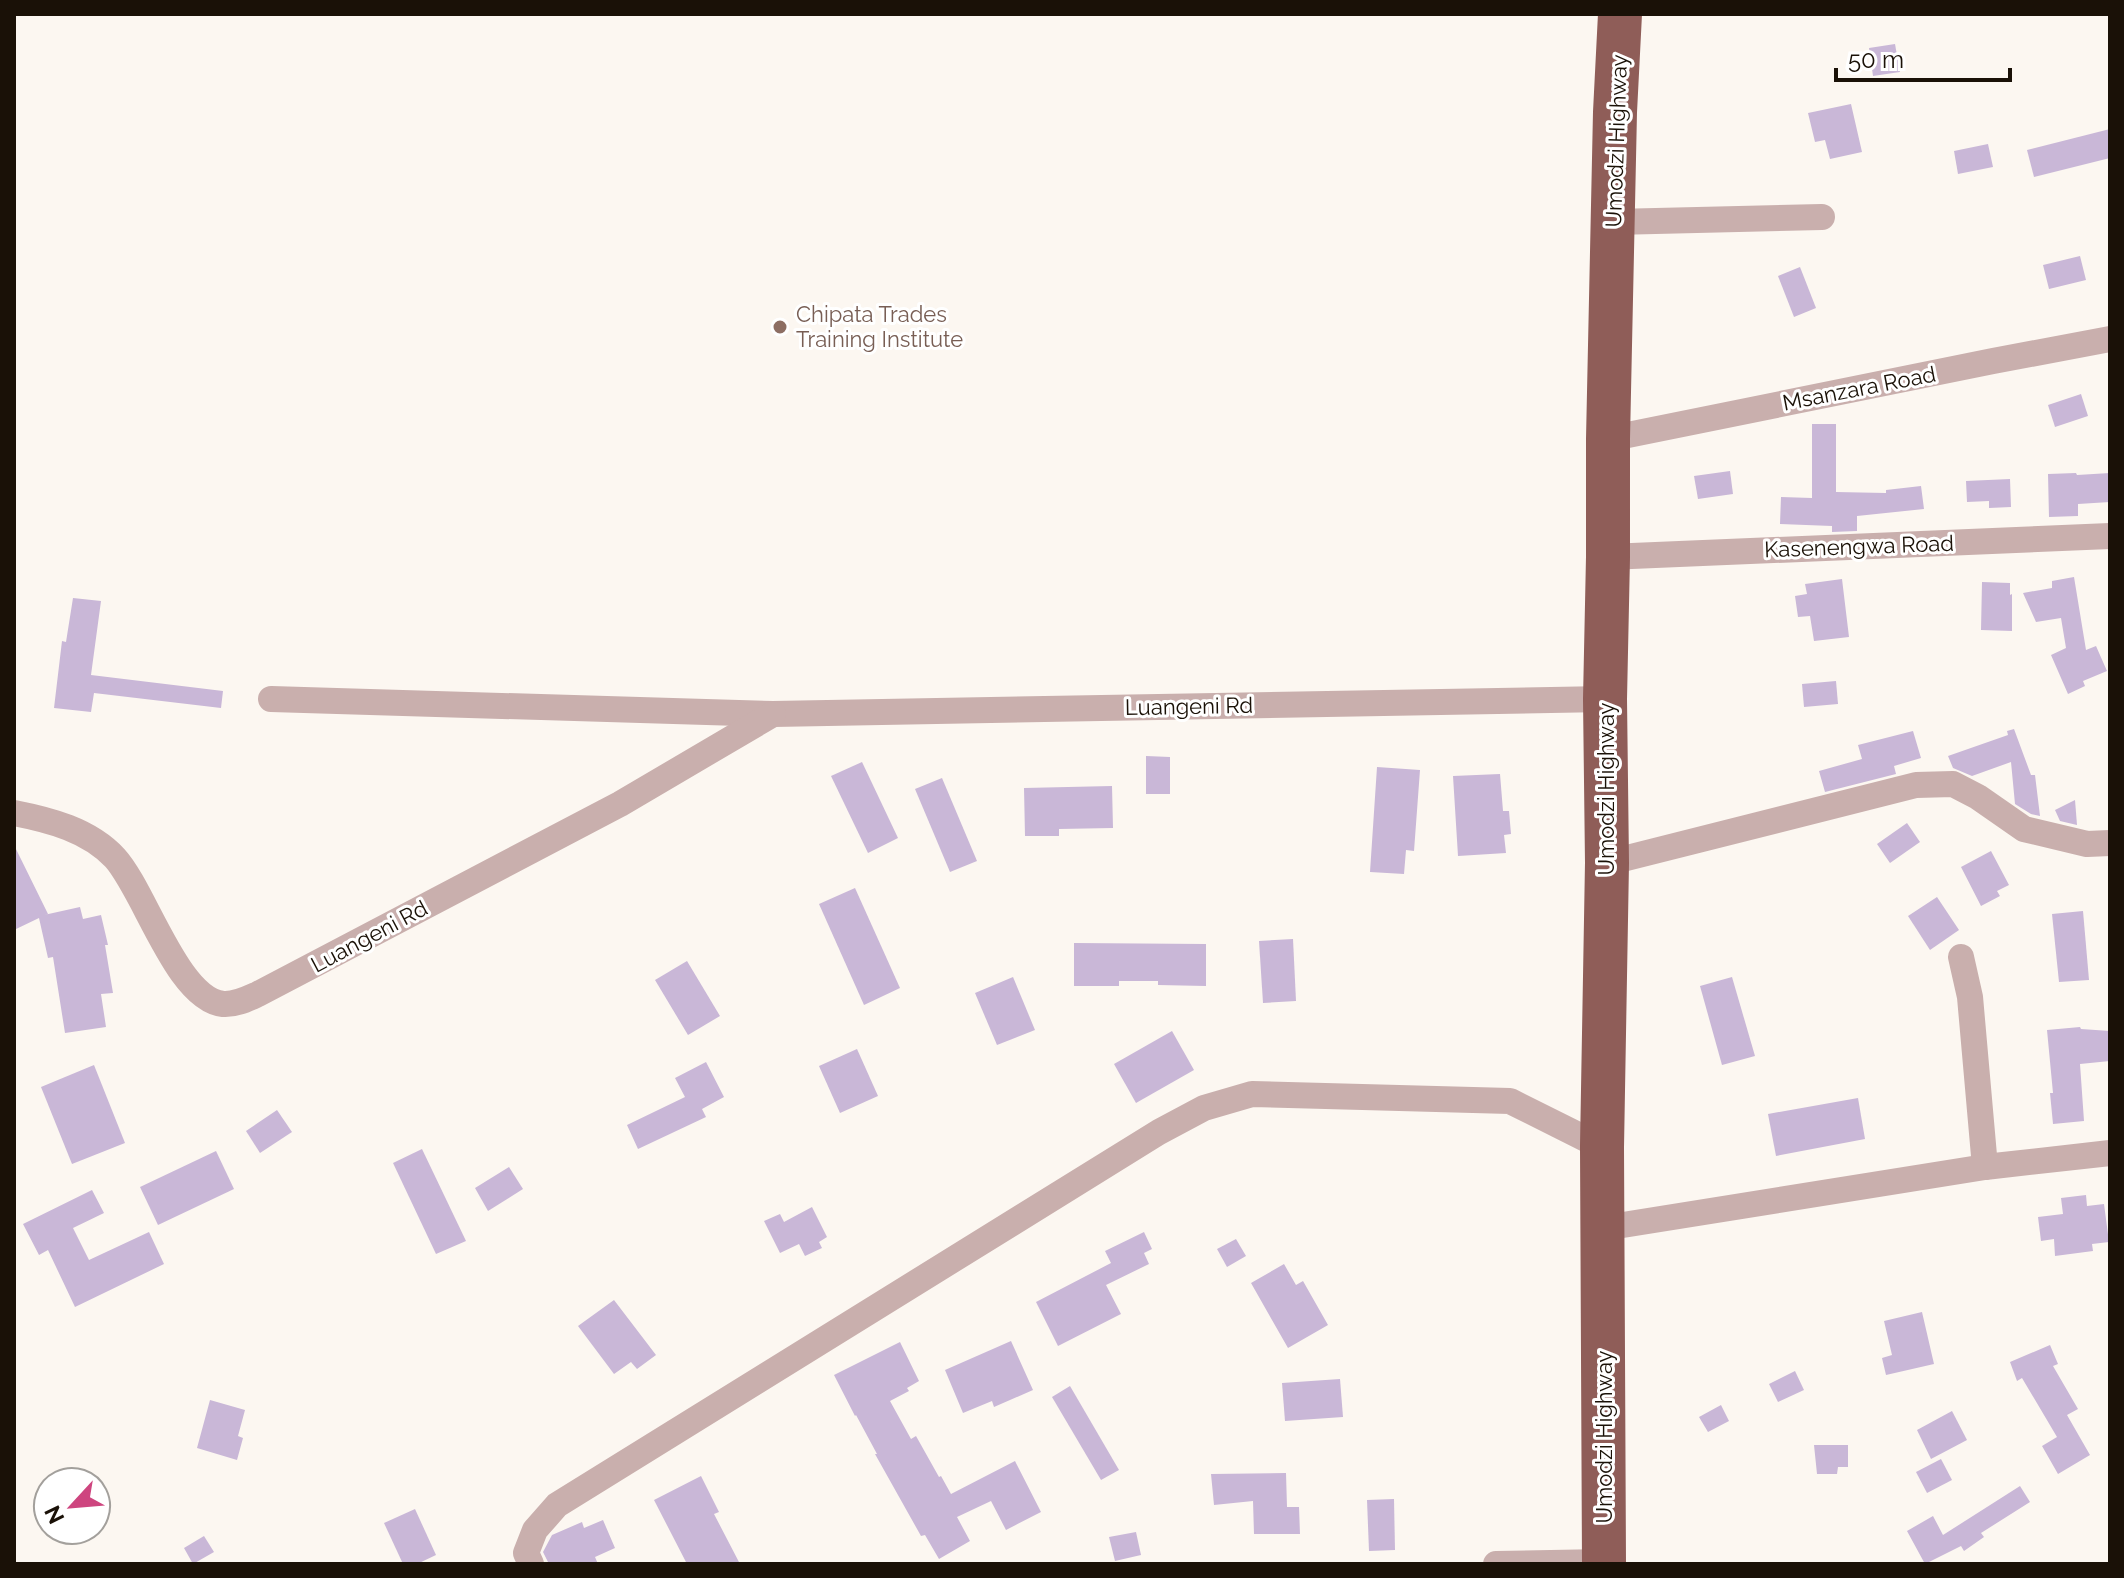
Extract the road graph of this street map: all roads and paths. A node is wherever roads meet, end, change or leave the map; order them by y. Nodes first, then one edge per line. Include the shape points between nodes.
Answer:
1 (1620, 14) edge
2 (1822, 217) dead end
3 (1614, 222) junction
4 (2110, 339) edge
5 (1608, 439) junction
6 (2110, 536) edge
7 (1608, 557) junction
8 (271, 699) dead end
9 (1605, 699) junction
10 (773, 714) junction
11 (14, 813) edge
12 (2110, 843) edge
13 (1607, 863) junction
14 (1961, 957) dead end
15 (1602, 1147) junction
16 (2110, 1153) edge
17 (1985, 1167) junction
18 (1604, 1228) junction
19 (1604, 1563) edge
20 (531, 1564) edge
21 (1496, 1564) edge

1 - 3 highway, Umodzi Highway
2 - 3 street
3 - 5 highway, Umodzi Highway
4 - 5 street, Msanzara Road
5 - 7 highway, Umodzi Highway
6 - 7 street, Kasenengwa Road
7 - 9 highway, Umodzi Highway
8 - 10 street, Luangeni Rd
9 - 10 street, Luangeni Rd
9 - 13 highway, Umodzi Highway
10 - 11 street, Luangeni Rd via 620,804 258,994 229,1004 215,1003 191,985 126,873 106,850 55,822
12 - 13 street via 2087,844 2024,829 1953,784 1916,785
13 - 15 highway, Umodzi Highway
14 - 17 street via 1970,997
15 - 18 highway, Umodzi Highway
15 - 20 street via 1510,1101 1252,1094 1204,1108 557,1505 535,1530 526,1553
16 - 17 street
17 - 18 street
18 - 19 highway, Umodzi Highway
19 - 21 street

